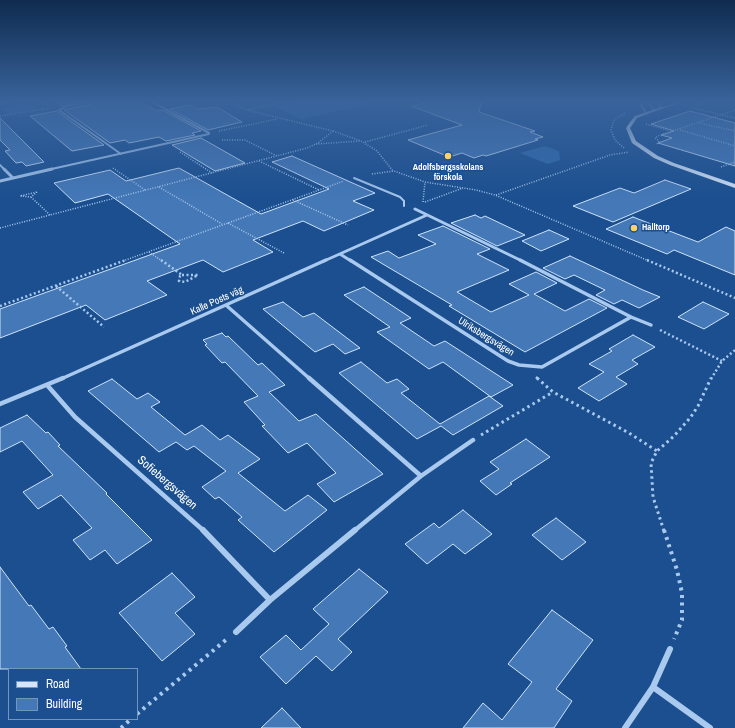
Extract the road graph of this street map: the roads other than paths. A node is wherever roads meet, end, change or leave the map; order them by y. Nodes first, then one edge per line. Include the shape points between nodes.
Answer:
1 (93, 134) edge
2 (209, 134) edge
3 (631, 134) edge
4 (121, 154) junction
5 (0, 165) edge
6 (13, 178) junction
7 (354, 178) road end
8 (0, 181) edge
9 (735, 186) edge
10 (404, 206) dead end
11 (415, 209) road end
12 (427, 215) junction
13 (340, 254) junction
14 (227, 306) junction
15 (631, 317) junction
16 (651, 325) road end
17 (47, 386) junction
18 (0, 404) edge
19 (473, 440) road end
20 (421, 476) junction
21 (270, 600) junction
22 (236, 632) road end
23 (670, 649) road end
24 (653, 687) junction
25 (625, 728) edge
26 (710, 728) edge

1 - 4 street
2 - 4 street
3 - 9 street via 634,142 656,157
4 - 6 street
5 - 6 street
6 - 8 street
7 - 10 lane via 400,197 404,201
11 - 12 street
12 - 13 street, Kalle Posts väg
12 - 15 street
13 - 14 street, Kalle Posts väg
13 - 15 street, Ulriksbergsvägen via 508,362 519,365 542,367
14 - 17 street, Kalle Posts väg
14 - 20 street
15 - 16 street
17 - 18 street, Kalle Posts väg
17 - 21 street, Sofiebergsvägen via 75,416 195,522
19 - 20 street
20 - 21 street
21 - 22 street
23 - 24 street
24 - 25 street
24 - 26 street

